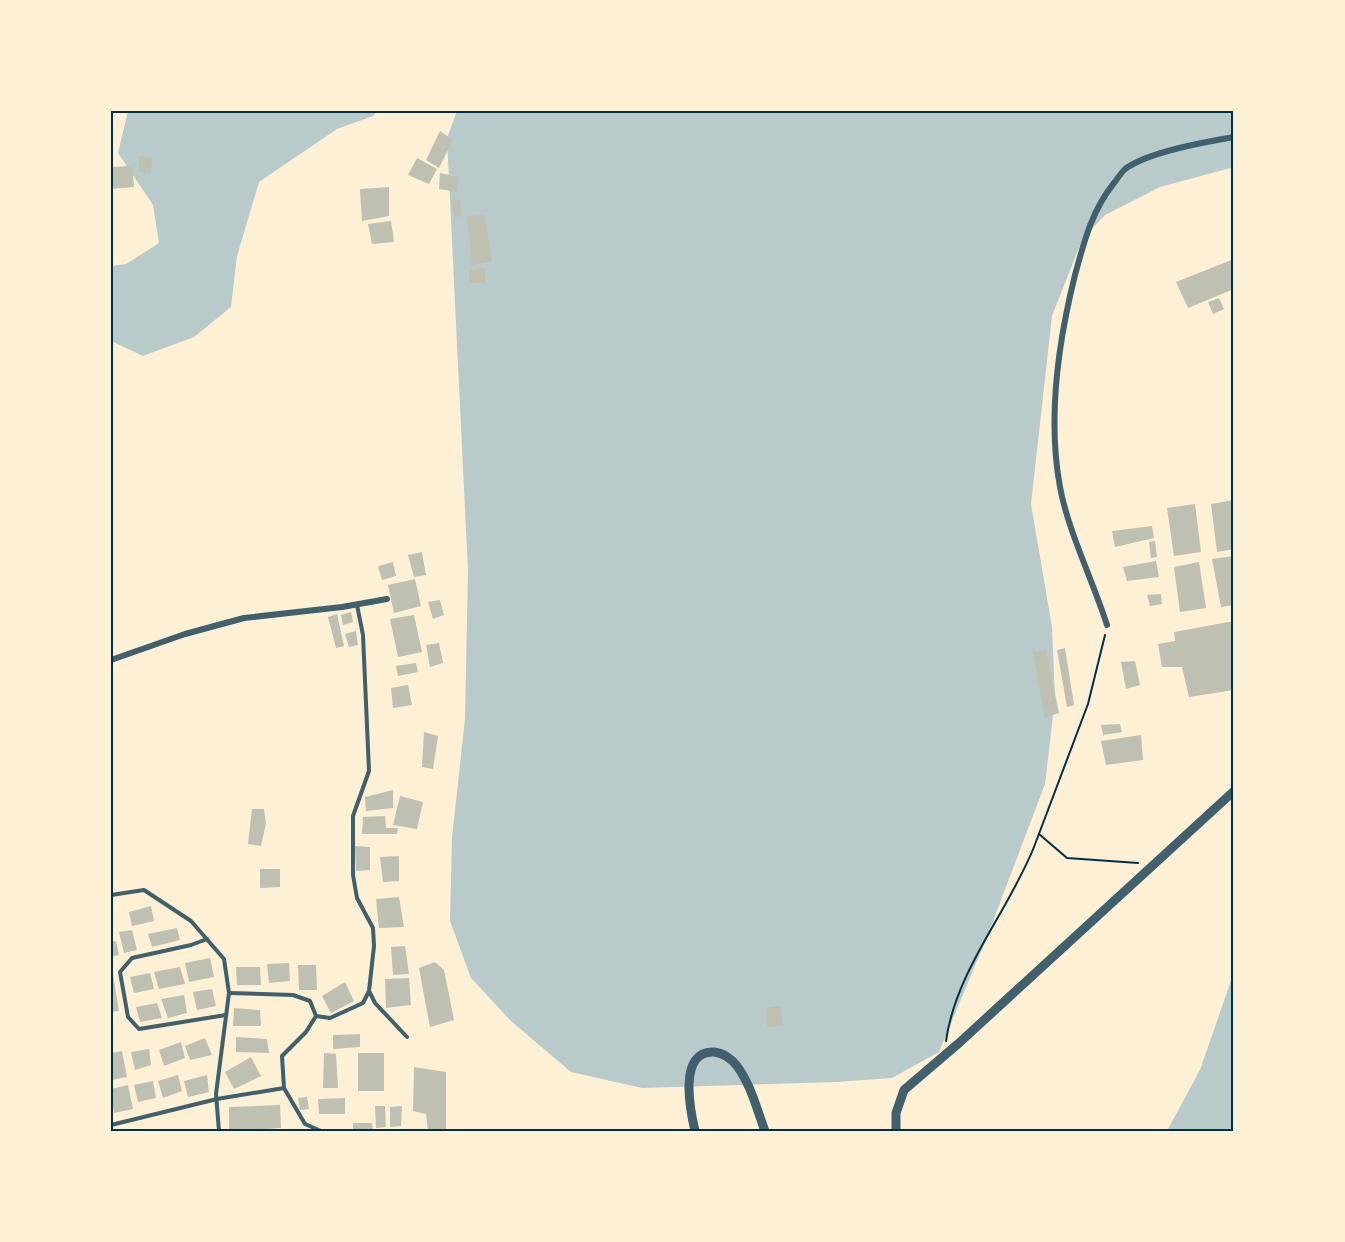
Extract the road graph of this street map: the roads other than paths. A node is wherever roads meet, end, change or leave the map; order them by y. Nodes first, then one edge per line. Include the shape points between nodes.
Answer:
1 (1234, 137) edge
2 (387, 599) dead end
3 (357, 604) junction
4 (1107, 625) road end
5 (111, 660) edge
6 (1234, 791) edge
7 (111, 895) edge
8 (207, 939) junction
9 (369, 991) junction
10 (229, 993) junction
11 (226, 1015) junction
12 (316, 1016) junction
13 (407, 1037) dead end
14 (284, 1088) junction
15 (217, 1099) junction
16 (111, 1125) edge
17 (219, 1131) edge
18 (321, 1131) edge
19 (694, 1131) edge
20 (765, 1131) edge
21 (896, 1131) edge

1 - 4 street via 1190,145 1124,170 1092,219 1079,262 1061,338 1054,433 1062,497
2 - 3 street
3 - 5 street via 244,618
3 - 9 lane via 363,635 369,771 353,816 353,875 357,898 373,928
6 - 21 street via 903,1090 896,1113
7 - 8 lane via 144,890 191,921
8 - 10 lane via 224,959
8 - 11 lane via 132,958 120,972 128,1017 139,1029
9 - 12 lane via 363,1003 330,1018
9 - 13 lane via 375,1003
10 - 11 lane
10 - 12 lane via 293,994 310,1001
11 - 15 lane
12 - 14 lane via 282,1056
14 - 15 lane
14 - 18 lane via 305,1124
15 - 16 lane
15 - 17 lane
19 - 20 street via 690,1071 694,1061 708,1052 724,1055 738,1067

